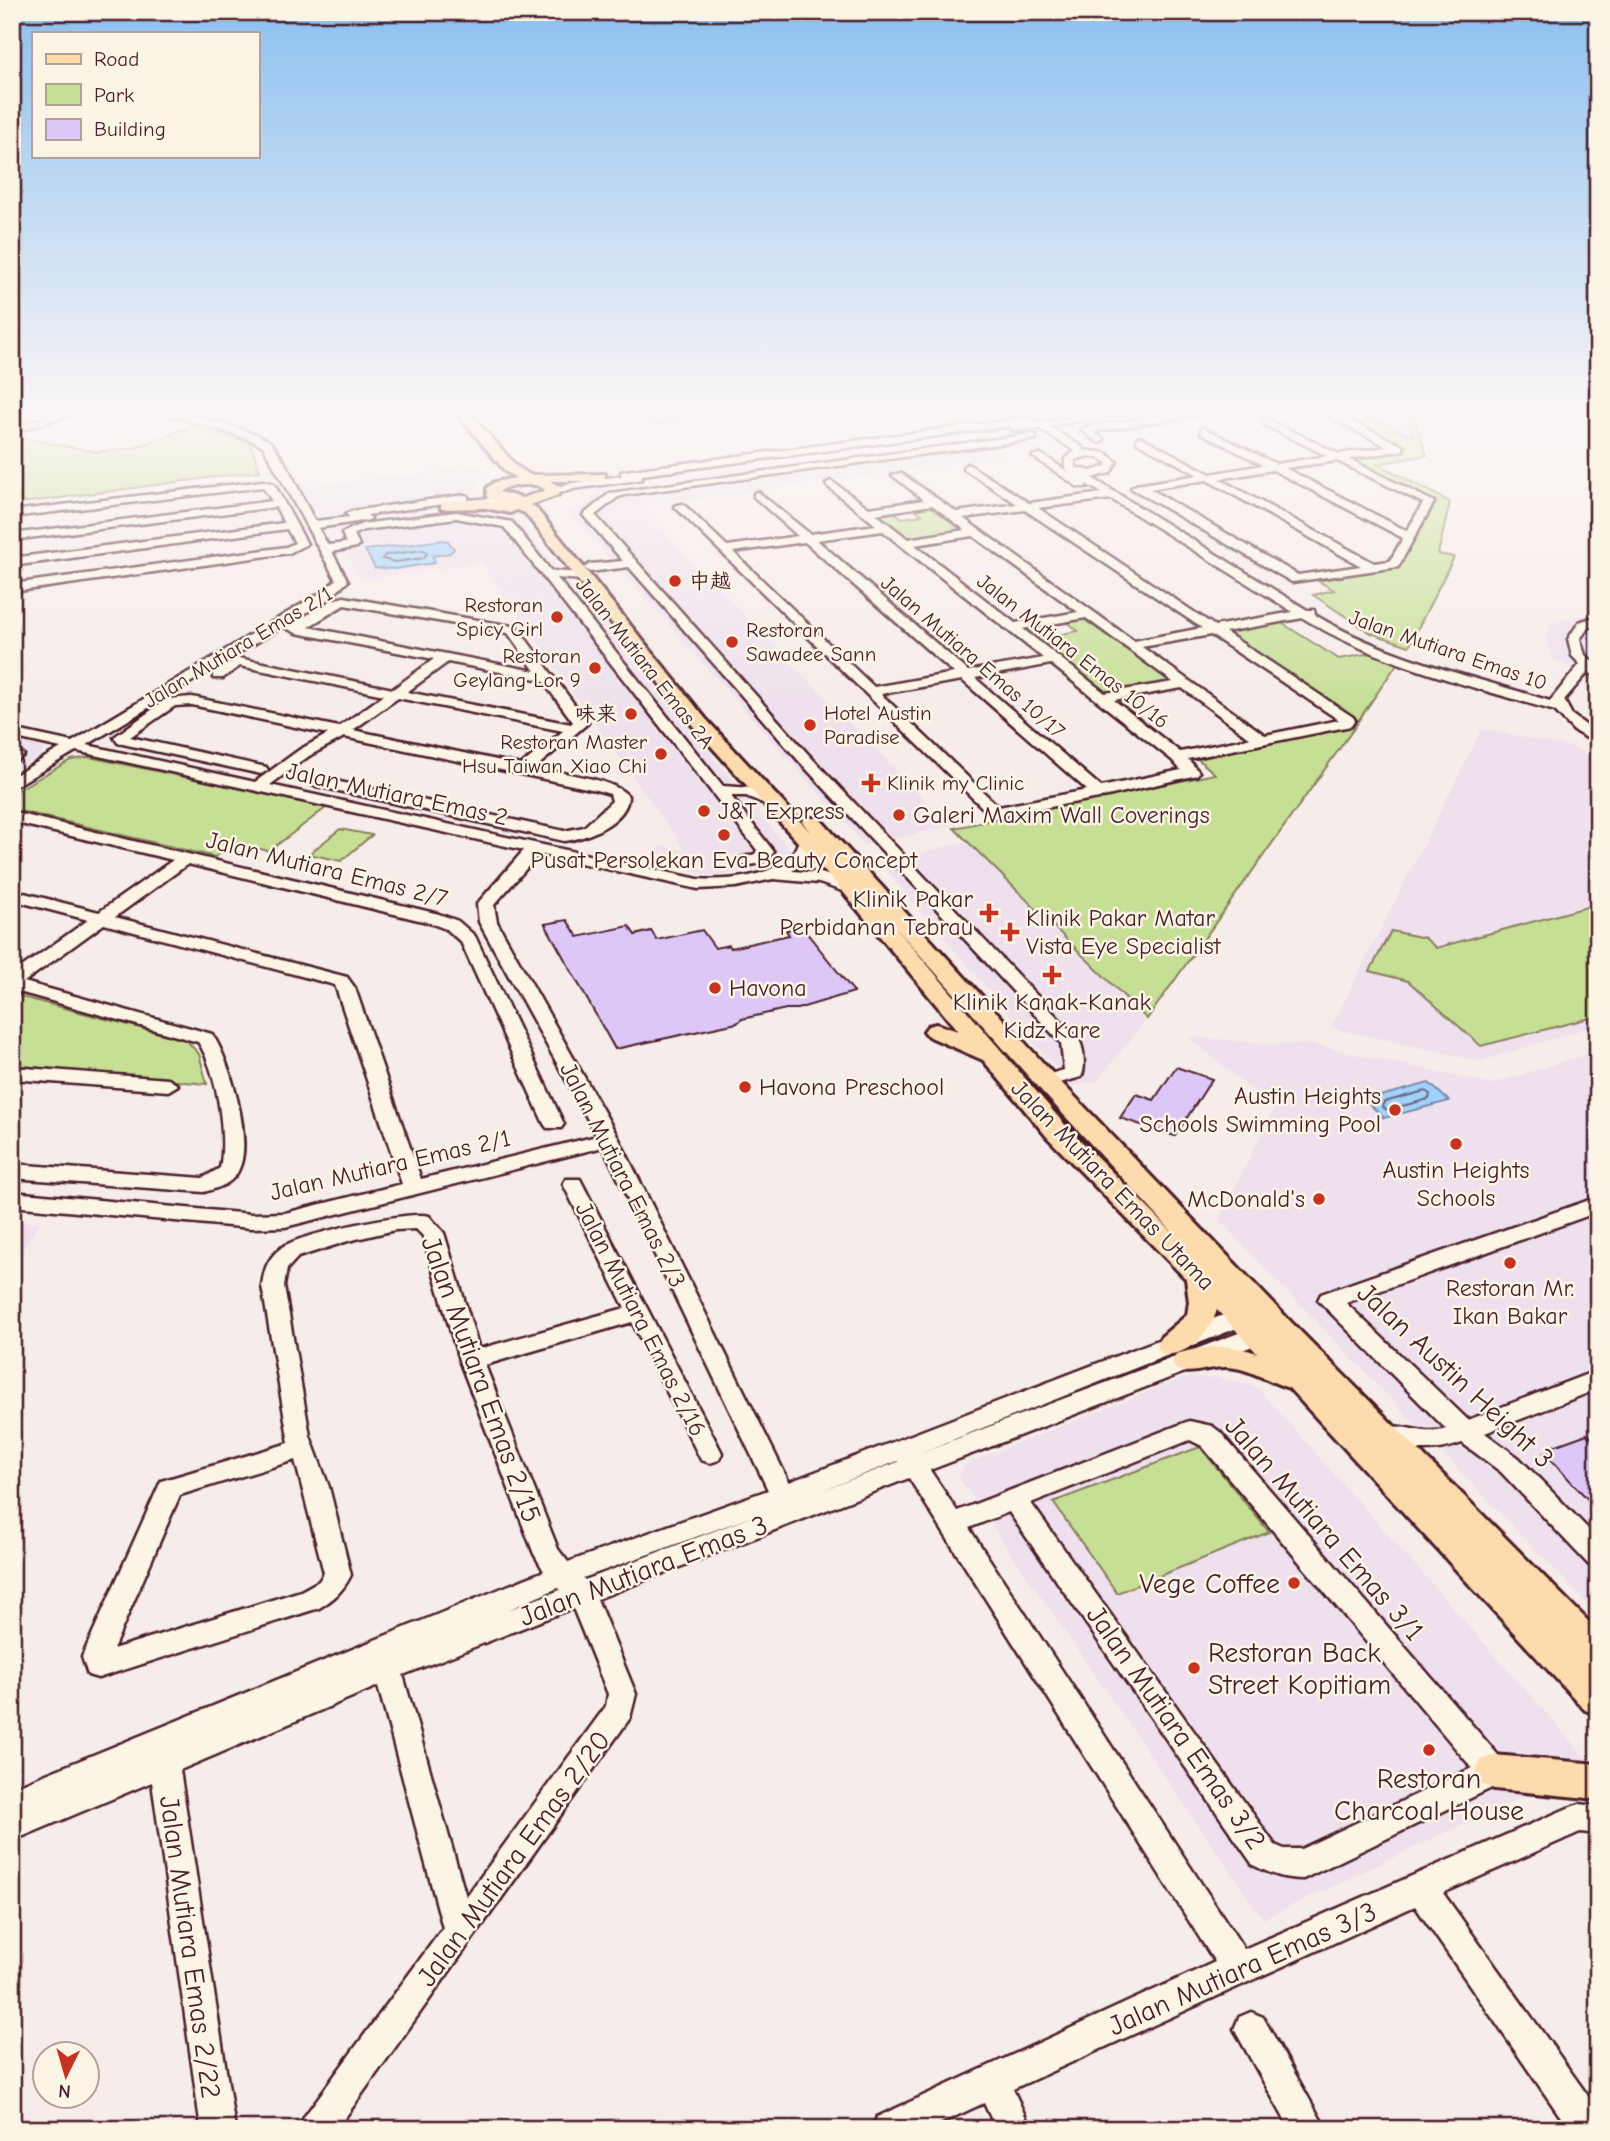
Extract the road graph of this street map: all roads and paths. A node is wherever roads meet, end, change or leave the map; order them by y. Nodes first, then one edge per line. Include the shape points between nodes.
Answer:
1 (37, 511) edge
2 (218, 511) edge
3 (284, 511) edge
4 (304, 511) edge
5 (396, 511) edge
6 (519, 511) edge
7 (532, 511) edge
8 (543, 511) edge
9 (545, 511) edge
10 (592, 511) edge
11 (684, 511) edge
12 (775, 511) edge
13 (872, 511) edge
14 (946, 511) edge
15 (990, 511) edge
16 (1033, 511) edge
17 (1142, 511) edge
18 (1179, 511) edge
19 (1270, 511) edge
20 (1360, 511) edge
21 (1424, 511) edge
22 (865, 512) joint
23 (12, 514) edge
24 (542, 515) junction
25 (953, 516) junction
26 (311, 523) junction
27 (292, 525) junction
28 (884, 527) junction
29 (974, 533) junction
30 (1409, 536) junction
31 (12, 537) edge
32 (805, 538) junction
33 (904, 543) junction
34 (326, 549) junction
35 (725, 550) junction
36 (12, 562) edge
37 (632, 563) junction
38 (1374, 568) junction
39 (582, 569) junction
40 (548, 574) junction
41 (12, 588) edge
42 (1301, 611) junction
43 (1088, 614) junction
44 (1598, 620) edge
45 (275, 625) junction
46 (1012, 627) junction
47 (296, 629) junction
48 (1216, 631) junction
49 (1131, 645) junction
50 (446, 657) junction
51 (1053, 660) junction
52 (1592, 670) edge
53 (964, 676) junction
54 (548, 677) junction
55 (1183, 684) junction
56 (872, 692) junction
57 (396, 693) junction
58 (1102, 698) junction
59 (172, 702) junction
60 (1558, 704) junction
61 (1348, 720) joint
62 (103, 729) junction
63 (574, 729) junction
64 (342, 732) junction
65 (12, 733) edge
66 (1261, 739) junction
67 (43, 740) junction
68 (1598, 740) edge
69 (75, 747) junction
70 (12, 751) edge
71 (113, 756) junction
72 (1177, 757) junction
73 (12, 760) edge
74 (45, 765) junction
75 (741, 768) junction
76 (261, 770) dead end
77 (524, 770) junction
78 (279, 772) junction
79 (297, 774) junction
80 (210, 778) junction
81 (317, 782) dead end
82 (12, 784) edge
83 (257, 788) junction
84 (720, 791) junction
85 (274, 792) junction
86 (1099, 793) junction
87 (317, 801) junction
88 (772, 802) junction
89 (12, 817) edge
90 (807, 840) junction
91 (501, 842) junction
92 (534, 849) junction
93 (575, 858) junction
94 (185, 859) junction
95 (747, 861) dead end
96 (517, 866) junction
97 (773, 873) junction
98 (850, 889) junction
99 (12, 895) edge
100 (103, 917) junction
101 (12, 983) edge
102 (970, 1013) junction
103 (936, 1031) dead end
104 (1002, 1068) junction
105 (12, 1073) edge
106 (1060, 1077) junction
107 (169, 1085) dead end
108 (554, 1124) dead end
109 (609, 1139) junction
110 (12, 1171) edge
111 (573, 1184) dead end
112 (414, 1188) junction
113 (12, 1199) edge
114 (1598, 1204) edge
115 (1200, 1276) junction
116 (638, 1312) junction
117 (1260, 1322) junction
118 (1179, 1353) junction
119 (471, 1360) junction
120 (1598, 1379) edge
121 (1301, 1381) junction
122 (1465, 1432) junction
123 (1388, 1436) junction
124 (304, 1448) junction
125 (710, 1453) dead end
126 (909, 1457) junction
127 (1014, 1499) junction
128 (787, 1504) junction
129 (952, 1524) junction
130 (1598, 1558) edge
131 (571, 1584) junction
132 (1598, 1655) edge
133 (387, 1669) junction
134 (1598, 1699) edge
135 (164, 1765) junction
136 (1494, 1772) junction
137 (1598, 1782) edge
138 (12, 1802) edge
139 (1598, 1819) edge
140 (12, 1827) edge
141 (1420, 1888) junction
142 (460, 1932) junction
143 (1238, 1968) junction
144 (1251, 2029) dead end
145 (992, 2081) junction
146 (218, 2129) edge
147 (316, 2129) edge
148 (889, 2129) edge
149 (1014, 2129) edge
150 (1310, 2129) edge
151 (1590, 2129) edge

1 - 23 street
2 - 31 street
3 - 27 street
4 - 26 street, Jalan Mutiara Emas 2/1
5 - 26 street
6 - 24 main road
7 - 24 main road, Jalan Mutiara Emas Utama
8 - 24 main road
9 - 24 main road
10 - 37 street via 589,513
11 - 35 street
12 - 32 street, Jalan Mutiara Emas 10/17
13 - 22 street
14 - 25 street
15 - 25 street
16 - 48 street
17 - 42 street, Jalan Mutiara Emas 10
18 - 38 street via 1290,577 1305,580
19 - 38 street
20 - 30 street
21 - 30 street
22 - 28 street, Jalan Mutiara Emas 10/16
24 - 39 main road, Jalan Mutiara Emas Utama
25 - 29 street
26 - 34 street, Jalan Mutiara Emas 2/1
27 - 36 street
27 - 41 street via 301,544 297,548
28 - 32 street
28 - 33 street, Jalan Mutiara Emas 10/16
29 - 33 street
29 - 43 street
30 - 38 street via 1394,564
32 - 35 street
32 - 53 street, Jalan Mutiara Emas 10/17
33 - 46 street, Jalan Mutiara Emas 10/16
34 - 40 street, Jalan Mutiara Emas 2A via 353,545 348,533 357,528 450,515 474,517 508,524
34 - 45 street, Jalan Mutiara Emas 2/1 via 341,584
35 - 56 street
37 - 39 street
37 - 106 street via 813,767 1068,1038 1072,1044
39 - 40 street
39 - 75 main road, Jalan Mutiara Emas Utama via 699,722
39 - 102 main road, Jalan Mutiara Emas Utama via 715,720 848,859
40 - 84 street, Jalan Mutiara Emas 2A
42 - 48 street
42 - 60 street, Jalan Mutiara Emas 10 via 1342,637 1393,656
43 - 46 street
43 - 49 street
44 - 52 street via 1583,625 1574,639 1576,650
45 - 47 street
45 - 62 street, Jalan Mutiara Emas 2/1
46 - 51 street, Jalan Mutiara Emas 10/16
47 - 50 street
47 - 54 street via 344,601 512,630
48 - 49 street
48 - 61 street
49 - 55 street
50 - 54 street
50 - 57 street
51 - 53 street
51 - 58 street, Jalan Mutiara Emas 10/16
52 - 60 street
53 - 56 street
53 - 86 street, Jalan Mutiara Emas 10/17
54 - 63 street via 581,723
55 - 58 street
55 - 66 street
56 - 86 street via 995,812
57 - 59 street via 238,662
57 - 63 street
57 - 64 street
58 - 72 street, Jalan Mutiara Emas 10/16
59 - 64 street via 192,701
59 - 76 street via 123,733 122,740
60 - 68 street
61 - 66 street
62 - 67 street
62 - 69 street, Jalan Mutiara Emas 2/1
62 - 71 street via 101,741
63 - 77 street
64 - 77 street
64 - 78 street
64 - 79 street
65 - 67 street, Jalan Mutiara Emas 2
66 - 72 street
67 - 69 street, Jalan Mutiara Emas 2
67 - 74 street via 53,748
69 - 71 street, Jalan Mutiara Emas 2
69 - 74 street, Jalan Mutiara Emas 2/1
70 - 73 street via 17,755
71 - 74 street via 79,755
71 - 80 street, Jalan Mutiara Emas 2
72 - 86 street, Jalan Mutiara Emas 10/16 via 1192,770 1188,774
74 - 82 street, Jalan Mutiara Emas 2/1
75 - 84 street via 742,782
75 - 88 main road, Jalan Mutiara Emas Utama
77 - 81 street via 615,791 620,802 591,832 564,836
78 - 80 street via 249,780
78 - 83 street
79 - 85 street
79 - 87 street via 290,788
80 - 83 street, Jalan Mutiara Emas 2
83 - 85 street, Jalan Mutiara Emas 2
84 - 88 street via 748,791
84 - 95 street, Jalan Mutiara Emas 2A via 766,852
85 - 87 street, Jalan Mutiara Emas 2
87 - 91 street, Jalan Mutiara Emas 2
88 - 90 main road, Jalan Mutiara Emas Utama
89 - 94 street, Jalan Mutiara Emas 2/7
90 - 97 street, Jalan Mutiara Emas 2 via 797,860
90 - 98 main road, Jalan Mutiara Emas Utama
91 - 92 street, Jalan Mutiara Emas 2
91 - 96 street via 517,852
92 - 93 street, Jalan Mutiara Emas 2
92 - 96 street, Jalan Mutiara Emas 2/3
93 - 96 street
93 - 97 street, Jalan Mutiara Emas 2 via 708,885
94 - 100 street
94 - 108 street, Jalan Mutiara Emas 2/7 via 433,918 458,929 469,940
96 - 109 street, Jalan Mutiara Emas 2/3 via 485,904 488,922
97 - 98 street, Jalan Mutiara Emas 2 via 821,878
98 - 102 main road, Jalan Mutiara Emas Utama
99 - 100 street
100 - 101 street
100 - 112 street via 341,981
101 - 110 street via 208,1040 234,1137 233,1158 223,1177 193,1186
102 - 104 main road, Jalan Mutiara Emas Utama
102 - 106 main road, Jalan Mutiara Emas Utama
103 - 104 main road via 969,1044
104 - 115 main road, Jalan Mutiara Emas Utama via 1057,1132
105 - 107 street
106 - 117 main road, Jalan Mutiara Emas Utama
109 - 112 street, Jalan Mutiara Emas 2/1
109 - 128 street, Jalan Mutiara Emas 2/3
111 - 116 street, Jalan Mutiara Emas 2/16
112 - 113 street, Jalan Mutiara Emas 2/1 via 268,1221
114 - 122 street, Jalan Austin Height 3 via 1329,1300
115 - 117 main road, Jalan Mutiara Emas Utama
115 - 118 main road via 1203,1316
116 - 119 street
116 - 125 street, Jalan Mutiara Emas 2/16
117 - 118 street, Jalan Mutiara Emas 3
117 - 121 main road, Jalan Mutiara Emas Utama
117 - 123 main road, Jalan Mutiara Emas Utama
118 - 121 main road via 1239,1358
118 - 126 street, Jalan Mutiara Emas 3
119 - 124 street, Jalan Mutiara Emas 2/15 via 433,1233 421,1221 344,1235 290,1252 276,1267 273,1286 298,1436
119 - 131 street, Jalan Mutiara Emas 2/15 via 547,1554
120 - 122 street
121 - 134 main road, Jalan Mutiara Emas Utama
122 - 123 street via 1440,1441
122 - 130 street, Jalan Austin Height 3 via 1510,1465
123 - 132 main road, Jalan Mutiara Emas Utama
124 - 124 street via 170,1488 96,1657 98,1666 309,1600 328,1589 338,1575
126 - 128 street, Jalan Mutiara Emas 3
126 - 129 street
127 - 129 street, Jalan Mutiara Emas 3/1
127 - 136 street, Jalan Mutiara Emas 3/1 via 1189,1430 1203,1433
127 - 136 street, Jalan Mutiara Emas 3/2 via 1264,1854 1282,1864 1303,1864
128 - 131 street, Jalan Mutiara Emas 3
129 - 143 street
131 - 133 street, Jalan Mutiara Emas 3
131 - 138 street, Jalan Mutiara Emas 3
131 - 142 street, Jalan Mutiara Emas 2/20 via 622,1694 621,1709
133 - 135 street, Jalan Mutiara Emas 3
133 - 142 street
135 - 140 street, Jalan Mutiara Emas 3
135 - 146 street, Jalan Mutiara Emas 2/22
136 - 137 main road
139 - 141 street, Jalan Mutiara Emas 3/3 via 1579,1818
141 - 143 street, Jalan Mutiara Emas 3/3
141 - 151 street
142 - 147 street, Jalan Mutiara Emas 2/20
143 - 145 street, Jalan Mutiara Emas 3/3
144 - 150 street
145 - 148 street, Jalan Mutiara Emas 3/3
145 - 149 street

